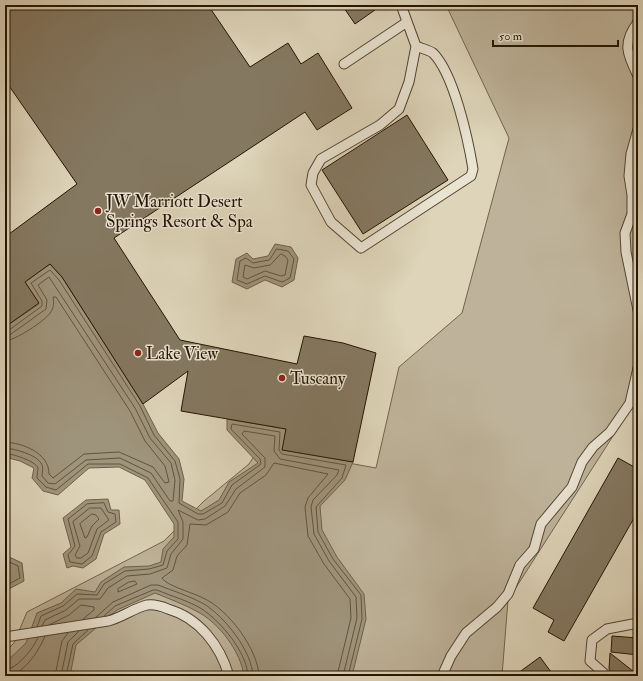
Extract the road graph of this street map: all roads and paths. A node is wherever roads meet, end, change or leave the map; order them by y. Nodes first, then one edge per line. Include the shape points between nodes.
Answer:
1 (401, 5) edge
2 (407, 22) junction
3 (638, 22) edge
4 (416, 46) junction
5 (344, 64) dead end
6 (638, 76) edge
7 (638, 130) edge
8 (638, 310) edge
9 (638, 368) edge
10 (638, 623) edge
11 (5, 637) edge
12 (229, 676) edge
13 (442, 676) edge
14 (607, 676) edge

1 - 2 lane
2 - 4 lane
2 - 5 lane
3 - 6 lane via 627,42 628,57
4 - 4 lane via 432,52 447,76 460,111 473,169 471,176 361,248 332,222 311,185 313,174 320,159 380,125 399,109 410,82
7 - 8 lane via 629,176 632,214 625,233 626,252
9 - 13 lane via 630,403 610,432 593,447 582,462 572,487 541,524 534,549 520,565 508,594 497,608 466,633
10 - 14 lane via 607,629 592,640 590,661
11 - 12 lane via 108,621 155,604 174,610 196,622 212,640

